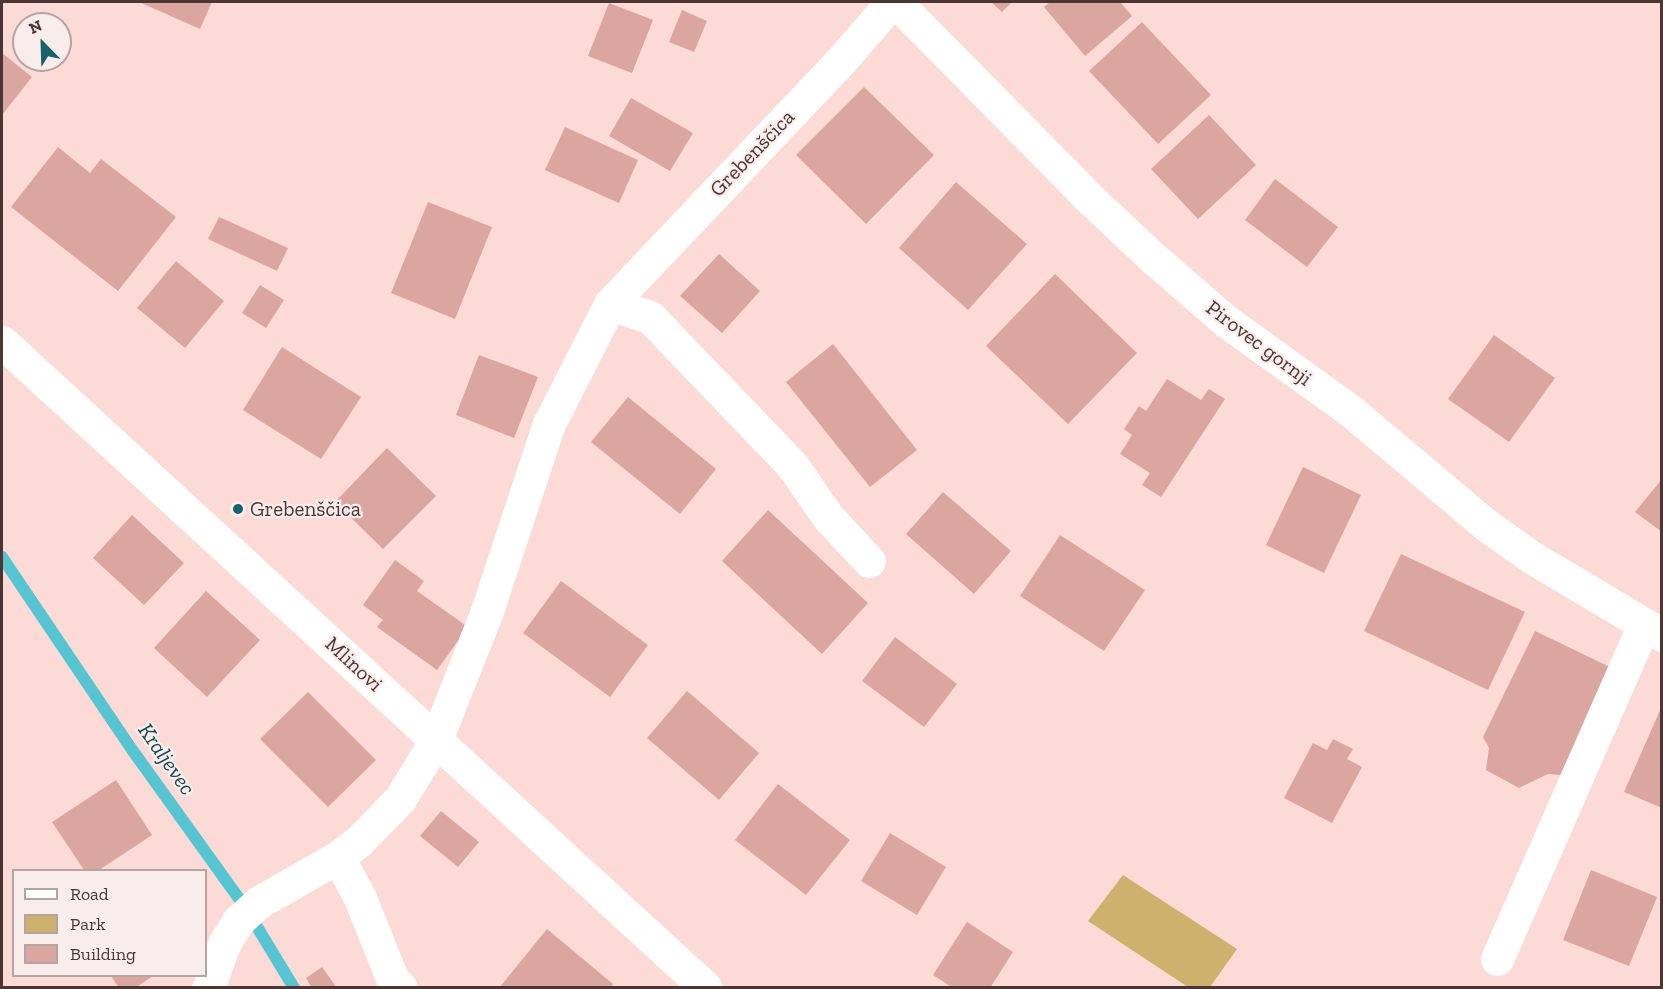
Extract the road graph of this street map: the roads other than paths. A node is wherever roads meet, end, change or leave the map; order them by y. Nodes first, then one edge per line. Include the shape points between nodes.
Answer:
1 (894, 2) edge
2 (610, 304) junction
3 (2, 342) edge
4 (869, 561) dead end
5 (1653, 630) edge
6 (436, 740) junction
7 (338, 857) junction
8 (1497, 959) dead end
9 (208, 987) edge
10 (401, 987) edge
11 (706, 987) edge

1 - 2 street, Grebenščica
1 - 5 street, Pirovec gornji via 1086,195 1226,321 1352,412 1486,525
2 - 4 street via 650,317 792,465 828,518
2 - 6 street, Grebenščica via 549,424 486,614
3 - 6 street, Mlinovi
5 - 8 street
6 - 7 street, Grebenščica via 400,799
6 - 11 street, Mlinovi
7 - 9 street, Grebenščica via 248,912 225,942
7 - 10 street via 360,898 392,978

